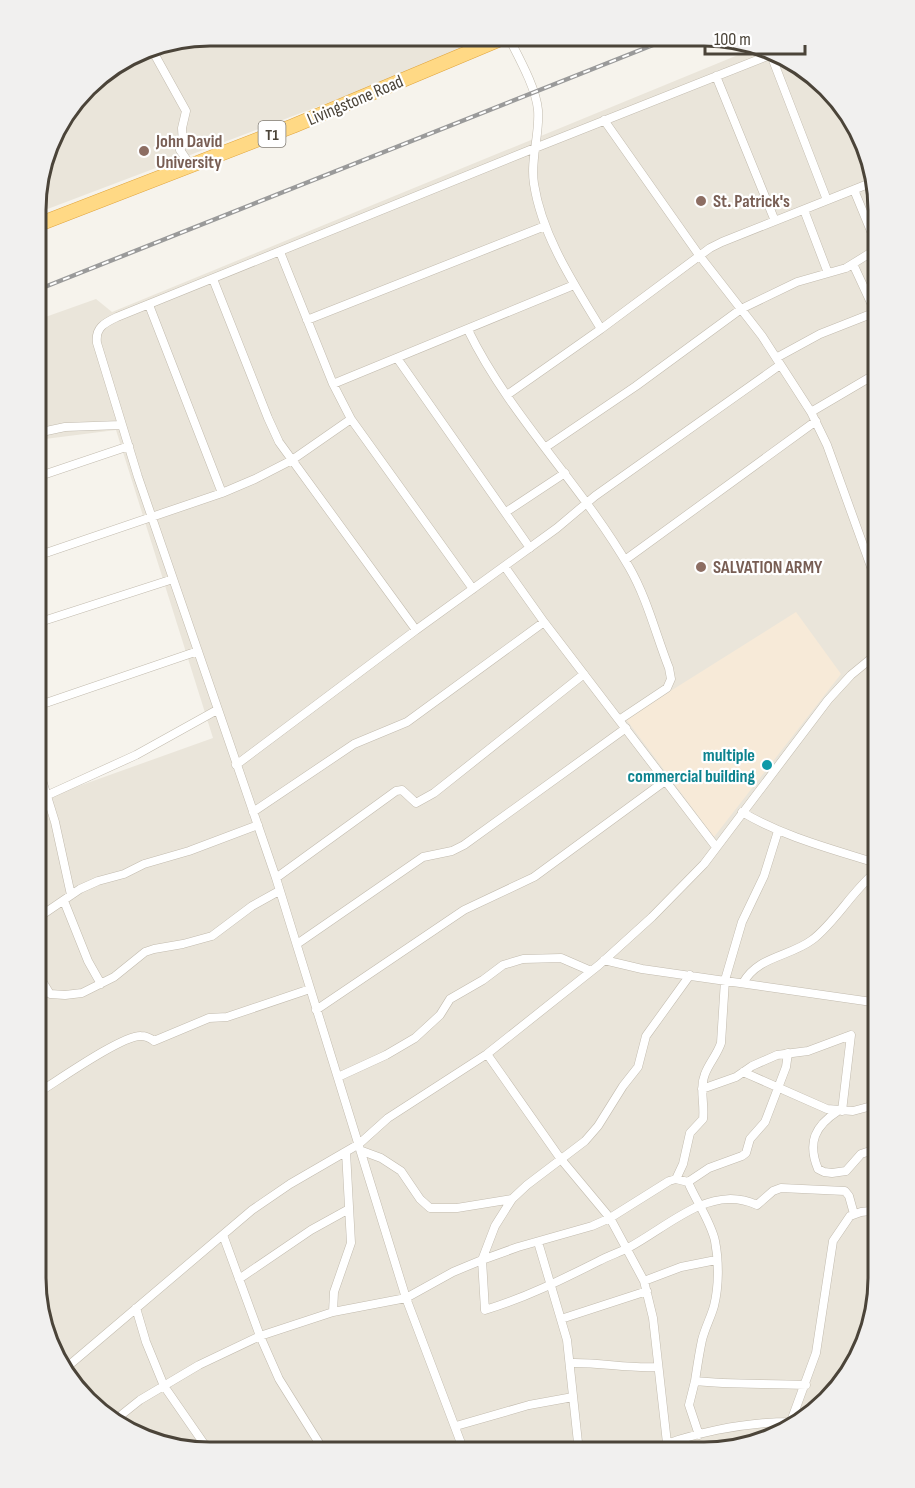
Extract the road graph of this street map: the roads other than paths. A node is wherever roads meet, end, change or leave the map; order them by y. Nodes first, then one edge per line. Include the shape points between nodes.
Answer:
1 (482, 47) edge
2 (513, 47) edge
3 (155, 56) edge
4 (763, 58) edge
5 (773, 62) edge
6 (716, 76) junction
7 (604, 120) junction
8 (535, 148) junction
9 (191, 166) junction
10 (866, 185) edge
11 (854, 190) junction
12 (827, 201) junction
13 (804, 210) junction
14 (775, 221) junction
15 (46, 222) edge
16 (868, 224) edge
17 (545, 226) junction
18 (280, 252) junction
19 (699, 255) junction
20 (868, 255) edge
21 (853, 264) junction
22 (828, 273) junction
23 (213, 279) junction
24 (574, 285) junction
25 (868, 296) edge
26 (149, 305) junction
27 (741, 309) junction
28 (868, 319) edge
29 (307, 320) junction
30 (601, 329) junction
31 (468, 330) junction
32 (396, 358) junction
33 (778, 362) junction
34 (868, 379) edge
35 (333, 384) junction
36 (507, 394) junction
37 (812, 412) junction
38 (351, 419) junction
39 (816, 421) junction
40 (121, 425) junction
41 (46, 431) edge
42 (129, 446) junction
43 (546, 447) junction
44 (292, 460) junction
45 (565, 473) junction
46 (46, 474) edge
47 (222, 493) junction
48 (586, 503) junction
49 (506, 512) junction
50 (152, 517) junction
51 (530, 548) junction
52 (46, 553) edge
53 (868, 559) edge
54 (625, 560) junction
55 (505, 567) junction
56 (173, 579) junction
57 (473, 589) junction
58 (46, 620) edge
59 (544, 622) junction
60 (416, 630) junction
61 (198, 651) junction
62 (868, 661) edge
63 (584, 674) junction
64 (46, 703) edge
65 (217, 710) junction
66 (619, 720) junction
67 (626, 728) junction
68 (236, 765) junction
69 (665, 781) junction
70 (46, 797) joint
71 (253, 812) junction
72 (742, 812) junction
73 (258, 825) junction
74 (778, 831) junction
75 (716, 847) junction
76 (868, 861) edge
77 (868, 877) edge
78 (276, 878) junction
79 (279, 891) junction
80 (68, 898) junction
81 (46, 912) edge
82 (297, 944) junction
83 (604, 960) junction
84 (591, 971) junction
85 (690, 975) junction
86 (725, 980) junction
87 (743, 983) junction
88 (101, 984) junction
89 (46, 987) edge
90 (310, 989) junction
91 (868, 1001) edge
92 (316, 1010) junction
93 (788, 1053) junction
94 (487, 1054) junction
95 (743, 1072) junction
96 (338, 1077) junction
97 (46, 1088) edge
98 (777, 1088) junction
99 (702, 1089) junction
100 (868, 1107) edge
101 (840, 1111) junction
102 (360, 1148) junction
103 (868, 1150) edge
104 (346, 1152) junction
105 (560, 1158) junction
106 (676, 1179) junction
107 (688, 1182) junction
108 (512, 1199) junction
109 (699, 1207) junction
110 (349, 1209) junction
111 (868, 1212) edge
112 (854, 1214) junction
113 (610, 1218) junction
114 (223, 1235) junction
115 (538, 1242) junction
116 (627, 1248) junction
117 (482, 1260) junction
118 (716, 1260) junction
119 (239, 1279) junction
120 (644, 1281) junction
121 (550, 1286) junction
122 (647, 1291) junction
123 (406, 1298) junction
124 (136, 1308) junction
125 (333, 1312) junction
126 (561, 1319) junction
127 (260, 1336) junction
128 (72, 1363) edge
129 (570, 1363) junction
130 (658, 1367) junction
131 (695, 1381) junction
132 (806, 1385) junction
133 (164, 1386) junction
134 (573, 1397) junction
135 (795, 1414) edge
136 (122, 1415) edge
137 (777, 1424) edge
138 (456, 1426) junction
139 (699, 1435) junction
140 (203, 1441) edge
141 (318, 1442) edge
142 (461, 1442) edge
143 (578, 1442) edge
144 (667, 1442) edge
145 (671, 1442) edge

1 - 9 highway, Livingstone Road / T1
2 - 8 street via 537,103
3 - 9 street via 186,111 180,150
4 - 6 street
5 - 12 street
6 - 7 street
6 - 14 street
7 - 8 street
7 - 19 street
8 - 17 street via 533,181
8 - 18 street
9 - 15 highway, Livingstone Road / T1
10 - 11 street
11 - 12 street
11 - 16 street
12 - 13 street
13 - 14 street
13 - 22 street
14 - 19 street
17 - 24 street
17 - 29 street
18 - 23 street
18 - 29 street
19 - 27 street
19 - 30 street
20 - 21 street
21 - 22 street
21 - 25 street
22 - 27 street via 797,282
23 - 26 street
23 - 44 street via 272,428
24 - 30 street
24 - 31 street
26 - 40 street via 108,321 96,333
26 - 47 street
27 - 33 street
27 - 43 street
28 - 33 street via 820,334
29 - 35 street
30 - 36 street
31 - 32 street
31 - 36 street via 485,364
32 - 35 street
32 - 49 street
33 - 37 street
33 - 48 street
34 - 37 street
35 - 38 street
36 - 43 street
37 - 39 street
38 - 44 street
38 - 57 street
39 - 53 street
39 - 54 street
40 - 41 street
40 - 42 street
42 - 46 street
42 - 50 street
43 - 45 street
44 - 47 street
44 - 60 street
45 - 48 street
45 - 49 street
47 - 50 street
48 - 51 street
48 - 54 street
49 - 51 street
50 - 52 street
50 - 56 street
51 - 55 street
54 - 66 street via 671,679 667,688
55 - 57 street
55 - 59 street
56 - 58 street
56 - 61 street
57 - 60 street
59 - 63 street
59 - 71 street via 406,722 354,744
60 - 68 street
61 - 64 street
61 - 65 street
62 - 72 street via 828,700
63 - 66 street
63 - 78 street via 434,793 416,802 402,790 396,790
65 - 68 street
65 - 70 street via 136,755
66 - 67 street
67 - 69 street
67 - 82 street via 464,845 423,857
68 - 71 street
69 - 75 street
69 - 92 street via 534,877 464,910
70 - 80 street via 55,822
71 - 73 street
72 - 74 street
72 - 75 street
73 - 78 street
73 - 80 street via 98,881
74 - 76 street
74 - 86 street via 764,876 742,922
75 - 83 street via 688,882
77 - 87 street via 815,938 794,951 763,962
78 - 79 street
79 - 82 street
79 - 88 street via 212,936 145,952
80 - 81 street
80 - 88 street via 88,961
82 - 90 street
83 - 84 street
83 - 85 street
84 - 94 street
84 - 96 street via 561,958 523,959 503,965 450,999 440,1015 415,1038
85 - 86 street
85 - 105 street via 646,1036 638,1067 598,1126 585,1141
86 - 87 street
86 - 99 street via 721,1043 704,1075
87 - 91 street
88 - 89 street via 82,993 64,995 50,994
90 - 92 street
90 - 97 street via 227,1017 209,1018 154,1041 147,1036 134,1037
92 - 96 street
93 - 95 street
93 - 98 street
93 - 101 street via 808,1051 851,1035
94 - 102 street via 388,1118
94 - 105 street
95 - 98 street
95 - 99 street
96 - 102 street
98 - 101 street
98 - 107 street via 765,1122 750,1139 746,1153 709,1168
99 - 106 street via 703,1119 690,1132
100 - 101 street
101 - 103 street via 826,1118 815,1136 812,1144 818,1169 832,1173 846,1170
102 - 104 street
102 - 108 street via 401,1171 430,1208
102 - 123 street
104 - 110 street
104 - 114 street via 280,1191
105 - 108 street
105 - 113 street
106 - 107 street
106 - 113 street
107 - 109 street
108 - 117 street via 495,1226
109 - 112 street via 733,1198 756,1205 781,1188 812,1188 845,1191
109 - 116 street
109 - 118 street via 712,1232
110 - 119 street
110 - 125 street via 351,1243 334,1292
111 - 112 street
112 - 132 street via 833,1241 816,1353
113 - 115 street
113 - 116 street
114 - 119 street
114 - 124 street
115 - 117 street
115 - 121 street
116 - 120 street
116 - 121 street
117 - 121 street via 485,1310
117 - 123 street
118 - 120 street via 681,1267
118 - 131 street via 714,1307 702,1339
119 - 127 street
120 - 122 street
121 - 126 street
122 - 126 street
122 - 130 street
123 - 125 street
123 - 138 street
124 - 128 street
124 - 133 street
125 - 127 street
126 - 129 street
127 - 133 street
127 - 141 street via 279,1379
129 - 130 street
129 - 134 street
130 - 144 street
131 - 132 street
131 - 139 street via 689,1405
132 - 135 street
133 - 136 street
133 - 140 street
134 - 138 street
134 - 143 street
137 - 139 street
138 - 142 street
139 - 145 street

